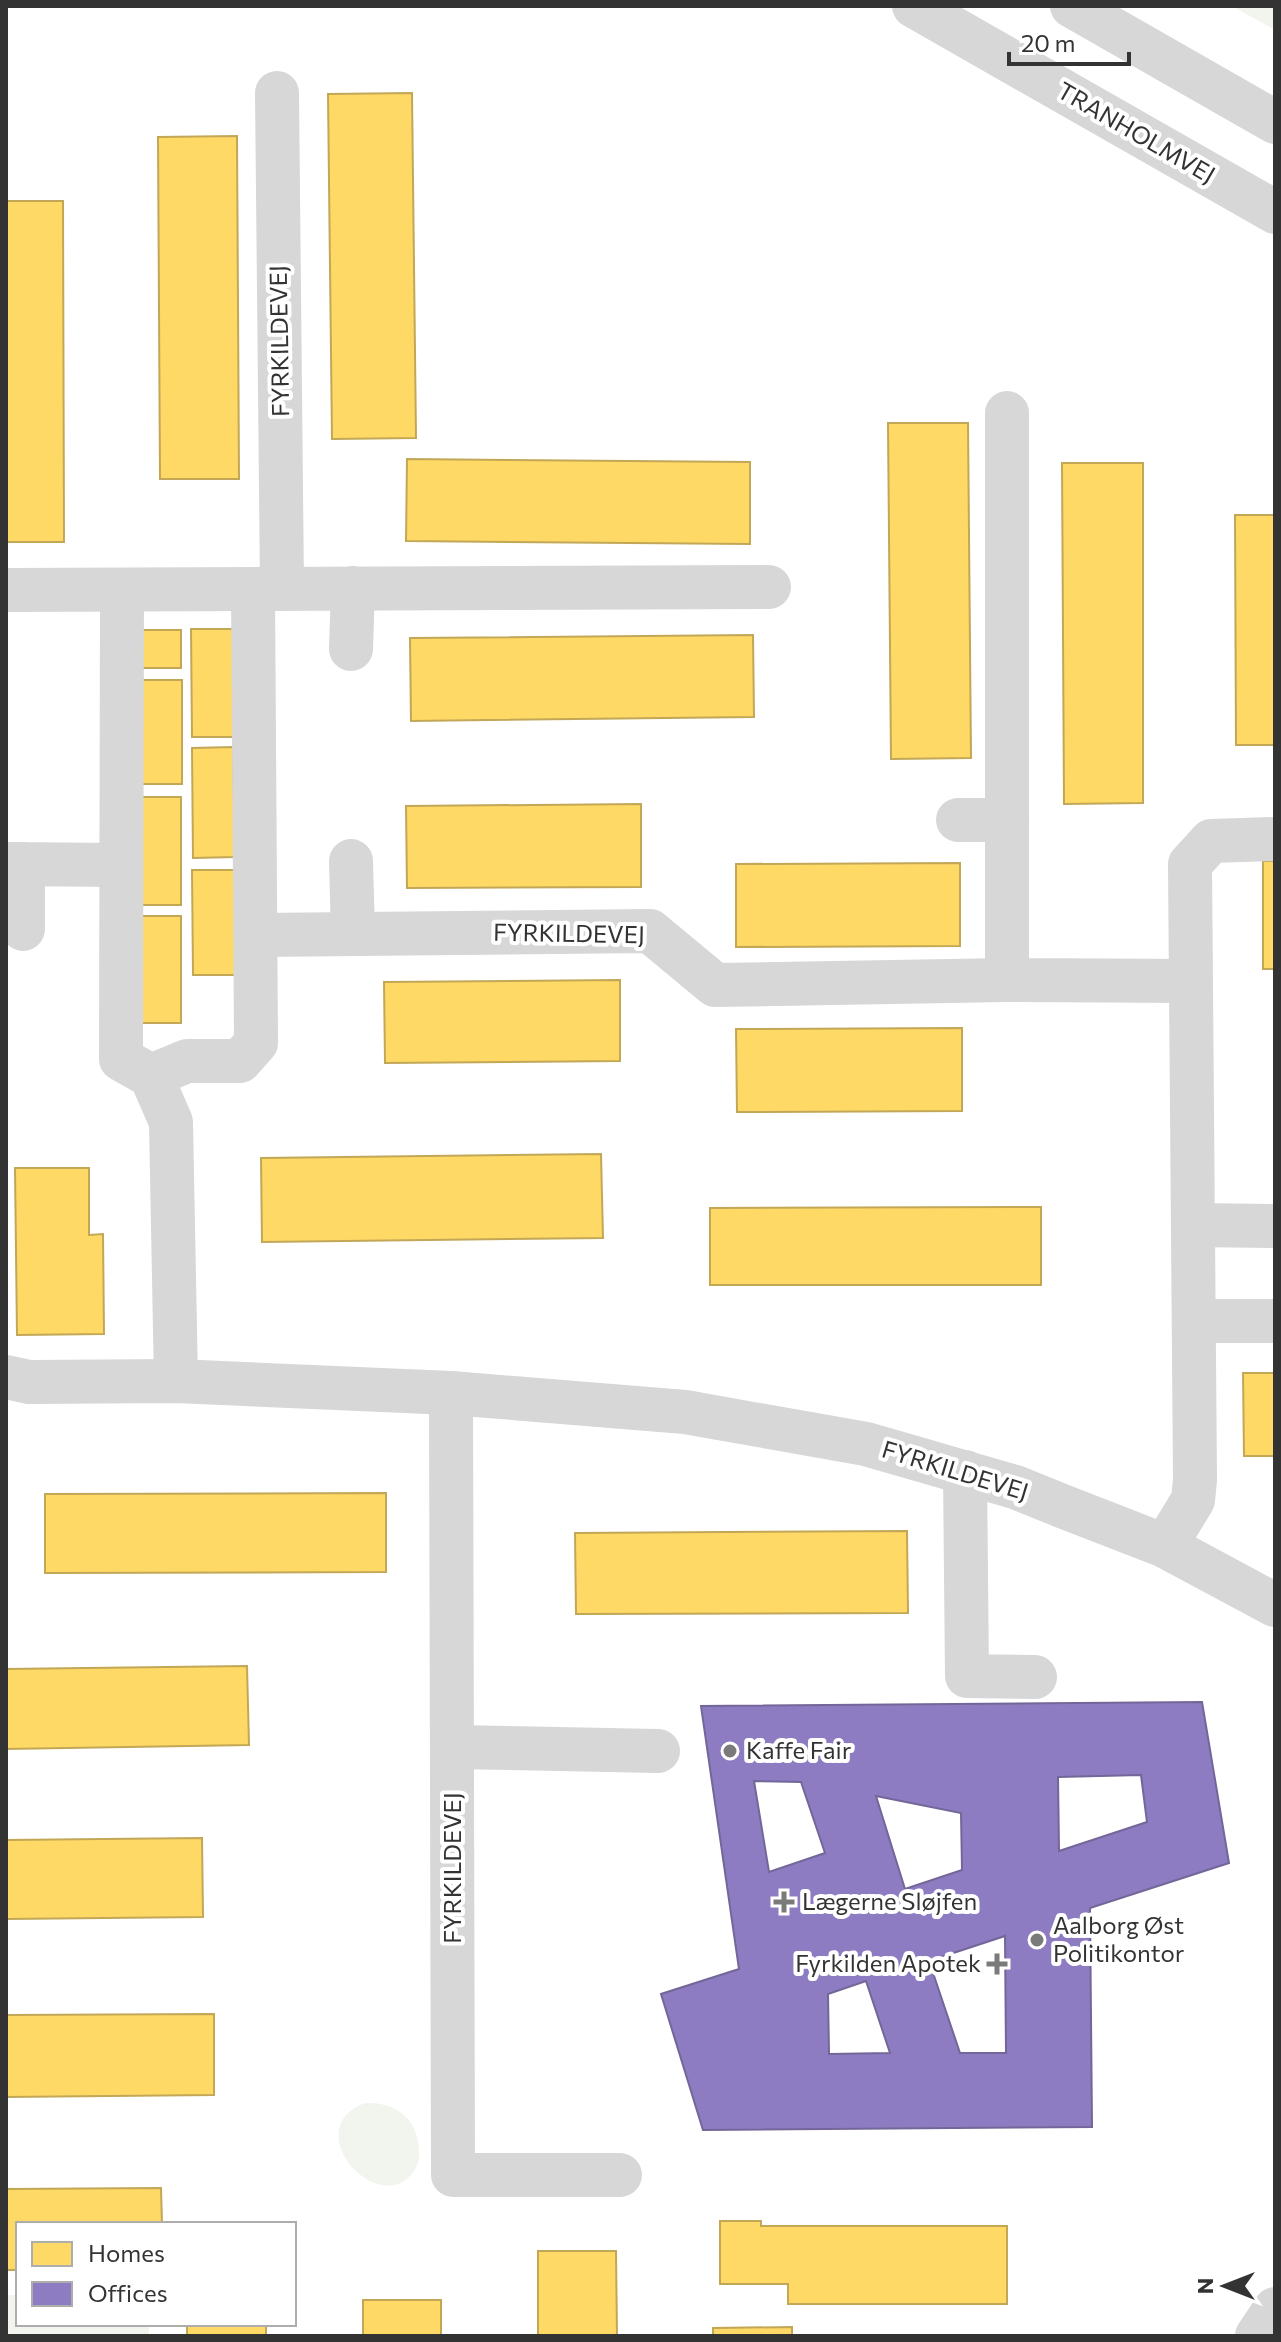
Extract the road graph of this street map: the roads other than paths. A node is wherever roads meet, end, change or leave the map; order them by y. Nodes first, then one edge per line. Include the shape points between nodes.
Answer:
1 (914, 6) edge
2 (1072, 6) edge
3 (277, 93) dead end
4 (1275, 122) edge
5 (1275, 212) edge
6 (1007, 413) dead end
7 (769, 587) dead end
8 (353, 588) junction
9 (268, 589) junction
10 (7, 590) edge
11 (122, 591) junction
12 (351, 649) dead end
13 (958, 820) dead end
14 (1007, 820) junction
15 (1275, 839) edge
16 (351, 861) dead end
17 (15, 864) edge
18 (121, 865) junction
19 (23, 929) dead end
20 (353, 934) junction
21 (257, 935) junction
22 (1007, 980) junction
23 (1191, 981) junction
24 (151, 1076) junction
25 (1193, 1225) junction
26 (1275, 1226) edge
27 (1194, 1321) junction
28 (1275, 1321) edge
29 (6, 1377) edge
30 (176, 1381) junction
31 (451, 1393) junction
32 (965, 1472) junction
33 (1165, 1546) junction
34 (1275, 1605) edge
35 (1035, 1677) dead end
36 (453, 1747) junction
37 (658, 1751) dead end
38 (620, 2175) dead end
39 (1275, 2309) edge
40 (1257, 2336) edge

1 - 5 street, TRANHOLMVEJ
2 - 4 street
3 - 9 street, FYRKILDEVEJ
6 - 14 street
7 - 8 street
8 - 9 street
8 - 12 street
9 - 11 street
9 - 21 street, FYRKILDEVEJ
10 - 11 street
11 - 18 street
13 - 14 street
14 - 22 street
15 - 23 street via 1211,841 1190,864
16 - 20 street
17 - 18 street
17 - 19 street
18 - 24 street via 121,1059
20 - 21 street, FYRKILDEVEJ
20 - 22 street, FYRKILDEVEJ via 650,931 715,985
21 - 24 street, FYRKILDEVEJ via 256,1043 240,1061 187,1061
22 - 23 street, FYRKILDEVEJ
23 - 25 street
24 - 30 street via 171,1122
25 - 26 street
25 - 27 street
27 - 28 street
27 - 33 street via 1193,1500
29 - 30 street, FYRKILDEVEJ via 29,1382
30 - 31 street, FYRKILDEVEJ
31 - 32 street, FYRKILDEVEJ via 685,1412 866,1444
31 - 36 street, FYRKILDEVEJ
32 - 33 street, FYRKILDEVEJ
32 - 35 street via 967,1676
33 - 34 street, FYRKILDEVEJ
36 - 37 street
36 - 38 street, FYRKILDEVEJ via 453,2175
39 - 40 street

